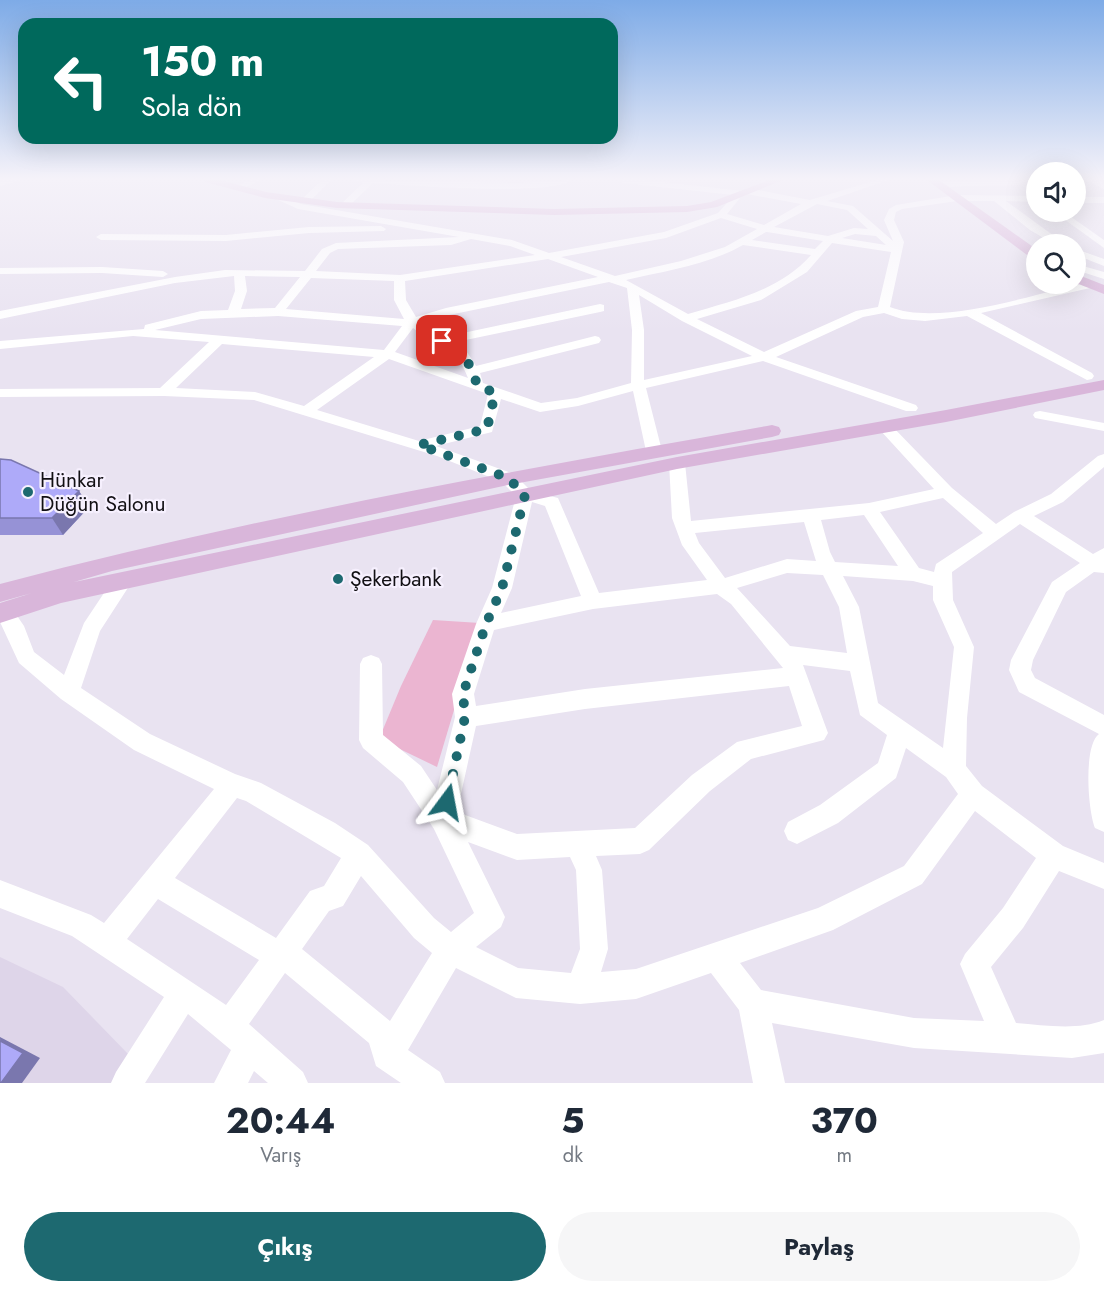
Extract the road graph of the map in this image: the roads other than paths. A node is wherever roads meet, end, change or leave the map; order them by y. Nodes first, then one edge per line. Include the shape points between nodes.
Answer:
1 (303, 231) edge
2 (445, 231) edge
3 (679, 231) edge
4 (764, 231) edge
5 (778, 231) edge
6 (876, 231) edge
7 (892, 231) edge
8 (1002, 231) edge
9 (1085, 231) edge
10 (879, 233) junction
11 (476, 236) junction
12 (101, 237) dead end
13 (830, 240) junction
14 (743, 242) junction
15 (1104, 245) edge
16 (1026, 248) edge
17 (898, 250) junction
18 (819, 253) junction
19 (549, 256) junction
20 (1086, 256) edge
21 (1104, 263) edge
22 (1086, 270) edge
23 (0, 271) edge
24 (239, 272) junction
25 (225, 273) junction
26 (309, 275) junction
27 (1104, 276) edge
28 (400, 278) junction
29 (609, 280) junction
30 (1086, 283) edge
31 (1090, 285) junction
32 (632, 286) junction
33 (1104, 290) edge
34 (585, 292) junction
35 (885, 309) junction
36 (278, 312) junction
37 (969, 312) junction
38 (233, 313) junction
39 (0, 315) edge
40 (686, 318) junction
41 (411, 322) junction
42 (133, 332) junction
43 (221, 338) junction
44 (595, 340) dead end
45 (442, 341) junction
46 (0, 345) edge
47 (387, 354) junction
48 (764, 357) junction
49 (473, 371) junction
50 (1098, 378) edge
51 (477, 385) junction
52 (639, 385) junction
53 (164, 392) junction
54 (0, 393) edge
55 (495, 393) junction
56 (911, 408) junction
57 (307, 411) junction
58 (1040, 415) dead end
59 (885, 427) junction
60 (1104, 427) edge
61 (419, 445) junction
62 (654, 451) junction
63 (1104, 459) edge
64 (677, 463) junction
65 (508, 478) junction
66 (946, 492) junction
67 (525, 495) junction
68 (868, 509) junction
69 (811, 513) junction
70 (1020, 516) junction
71 (685, 528) junction
72 (994, 533) junction
73 (1100, 562) edge
74 (829, 568) junction
75 (912, 574) junction
76 (123, 580) junction
77 (943, 581) junction
78 (721, 586) junction
79 (593, 601) junction
80 (1, 606) edge
81 (486, 624) junction
82 (784, 654) junction
83 (861, 663) junction
84 (371, 664) dead end
85 (796, 676) junction
86 (69, 692) junction
87 (465, 717) junction
88 (1104, 726) edge
89 (899, 733) junction
90 (1104, 743) edge
91 (954, 770) junction
92 (232, 785) junction
93 (1102, 790) edge
94 (973, 794) junction
95 (1104, 819) edge
96 (443, 820) junction
97 (797, 831) dead end
98 (578, 844) junction
99 (359, 854) junction
100 (1054, 855) junction
101 (1103, 875) edge
102 (156, 882) junction
103 (0, 894) edge
104 (107, 942) junction
105 (451, 950) junction
106 (284, 953) junction
107 (716, 956) junction
108 (580, 989) junction
109 (184, 993) junction
110 (753, 1004) junction
111 (239, 1037) junction
112 (1006, 1038) junction
113 (1103, 1039) edge
114 (387, 1055) junction
115 (127, 1083) edge
116 (230, 1083) edge
117 (292, 1083) edge
118 (429, 1083) edge
119 (769, 1083) edge

1 - 12 street via 226,238
2 - 11 street
3 - 19 street
4 - 14 street
5 - 13 street
6 - 10 street
7 - 17 street via 899,242
8 - 16 main road
9 - 15 street
10 - 13 street via 854,231
10 - 17 street
11 - 19 street
11 - 26 street via 451,242 336,246 326,251
13 - 17 street
13 - 18 street
14 - 18 street
14 - 29 street via 684,264
17 - 35 street
18 - 40 street via 803,270 757,298
19 - 28 street
19 - 29 street
20 - 21 street
22 - 27 street
23 - 25 street
24 - 25 street
24 - 26 street
24 - 38 street via 241,291
25 - 39 street
26 - 28 street
26 - 36 street
28 - 41 street via 401,303
29 - 32 street
29 - 34 street
30 - 31 main road
31 - 33 main road
31 - 37 street
32 - 40 street
32 - 52 street
34 - 41 street via 446,312
34 - 45 street via 600,308
35 - 37 street via 898,316 918,318
35 - 48 street via 860,314
36 - 38 street
36 - 41 street
37 - 50 street
38 - 42 street via 201,315
40 - 48 street
41 - 45 street
41 - 47 street
42 - 43 street
42 - 46 street
43 - 47 street
43 - 53 street
44 - 49 street
45 - 49 street via 457,347
47 - 51 street
47 - 57 street
48 - 52 street
48 - 56 street
49 - 51 street
50 - 56 main road
50 - 59 main road
51 - 55 street
52 - 55 street via 540,408
52 - 62 street
53 - 54 street
53 - 57 street via 255,396
55 - 61 street via 487,429
56 - 62 main road
57 - 61 street
58 - 60 street
59 - 64 main road
59 - 66 street
61 - 65 street
62 - 65 main road
63 - 70 street via 1057,498
64 - 67 main road
64 - 71 street
65 - 67 street
65 - 80 main road via 112,563
66 - 68 street
66 - 72 street
67 - 76 main road
67 - 79 street via 552,502
67 - 81 street via 502,588
68 - 69 street
68 - 75 street
69 - 71 street
69 - 74 street
70 - 72 street
70 - 73 street
71 - 78 street via 691,545
72 - 77 street via 943,569
73 - 88 street via 1059,586 1020,670 1027,685
74 - 75 street
74 - 78 street via 787,566
74 - 83 street via 849,608
75 - 77 street
76 - 80 main road
76 - 86 street via 91,630
77 - 91 street via 943,600 964,647
78 - 79 street
78 - 82 street via 738,599
79 - 81 street
80 - 86 street via 26,657
81 - 87 street via 463,694
82 - 83 street
82 - 85 street
83 - 89 street via 868,708
84 - 96 street via 371,740 412,774
85 - 87 street via 585,699
85 - 98 street via 816,732 745,750 701,783 640,841
86 - 92 street via 142,742
87 - 96 street
89 - 91 street
89 - 97 street via 888,770 829,814
90 - 93 street
91 - 94 street
92 - 99 street via 252,791
92 - 102 street
93 - 95 street
94 - 100 street
94 - 107 street via 913,875 823,920
96 - 98 street via 517,848
96 - 105 street via 491,917
98 - 108 street via 589,870 594,949
99 - 105 street via 424,928
99 - 106 street via 333,896 320,901
100 - 101 street
100 - 112 street via 1013,918 975,964
102 - 104 street
102 - 106 street via 274,953
103 - 104 street via 81,925
104 - 109 street
105 - 108 street via 516,983
105 - 114 street
106 - 111 street
106 - 114 street via 383,1035
107 - 108 street via 636,984
107 - 110 street
109 - 111 street
109 - 115 street
110 - 112 street via 914,1033
110 - 119 street
111 - 116 street
111 - 117 street
112 - 113 street via 1072,1042
114 - 118 street

